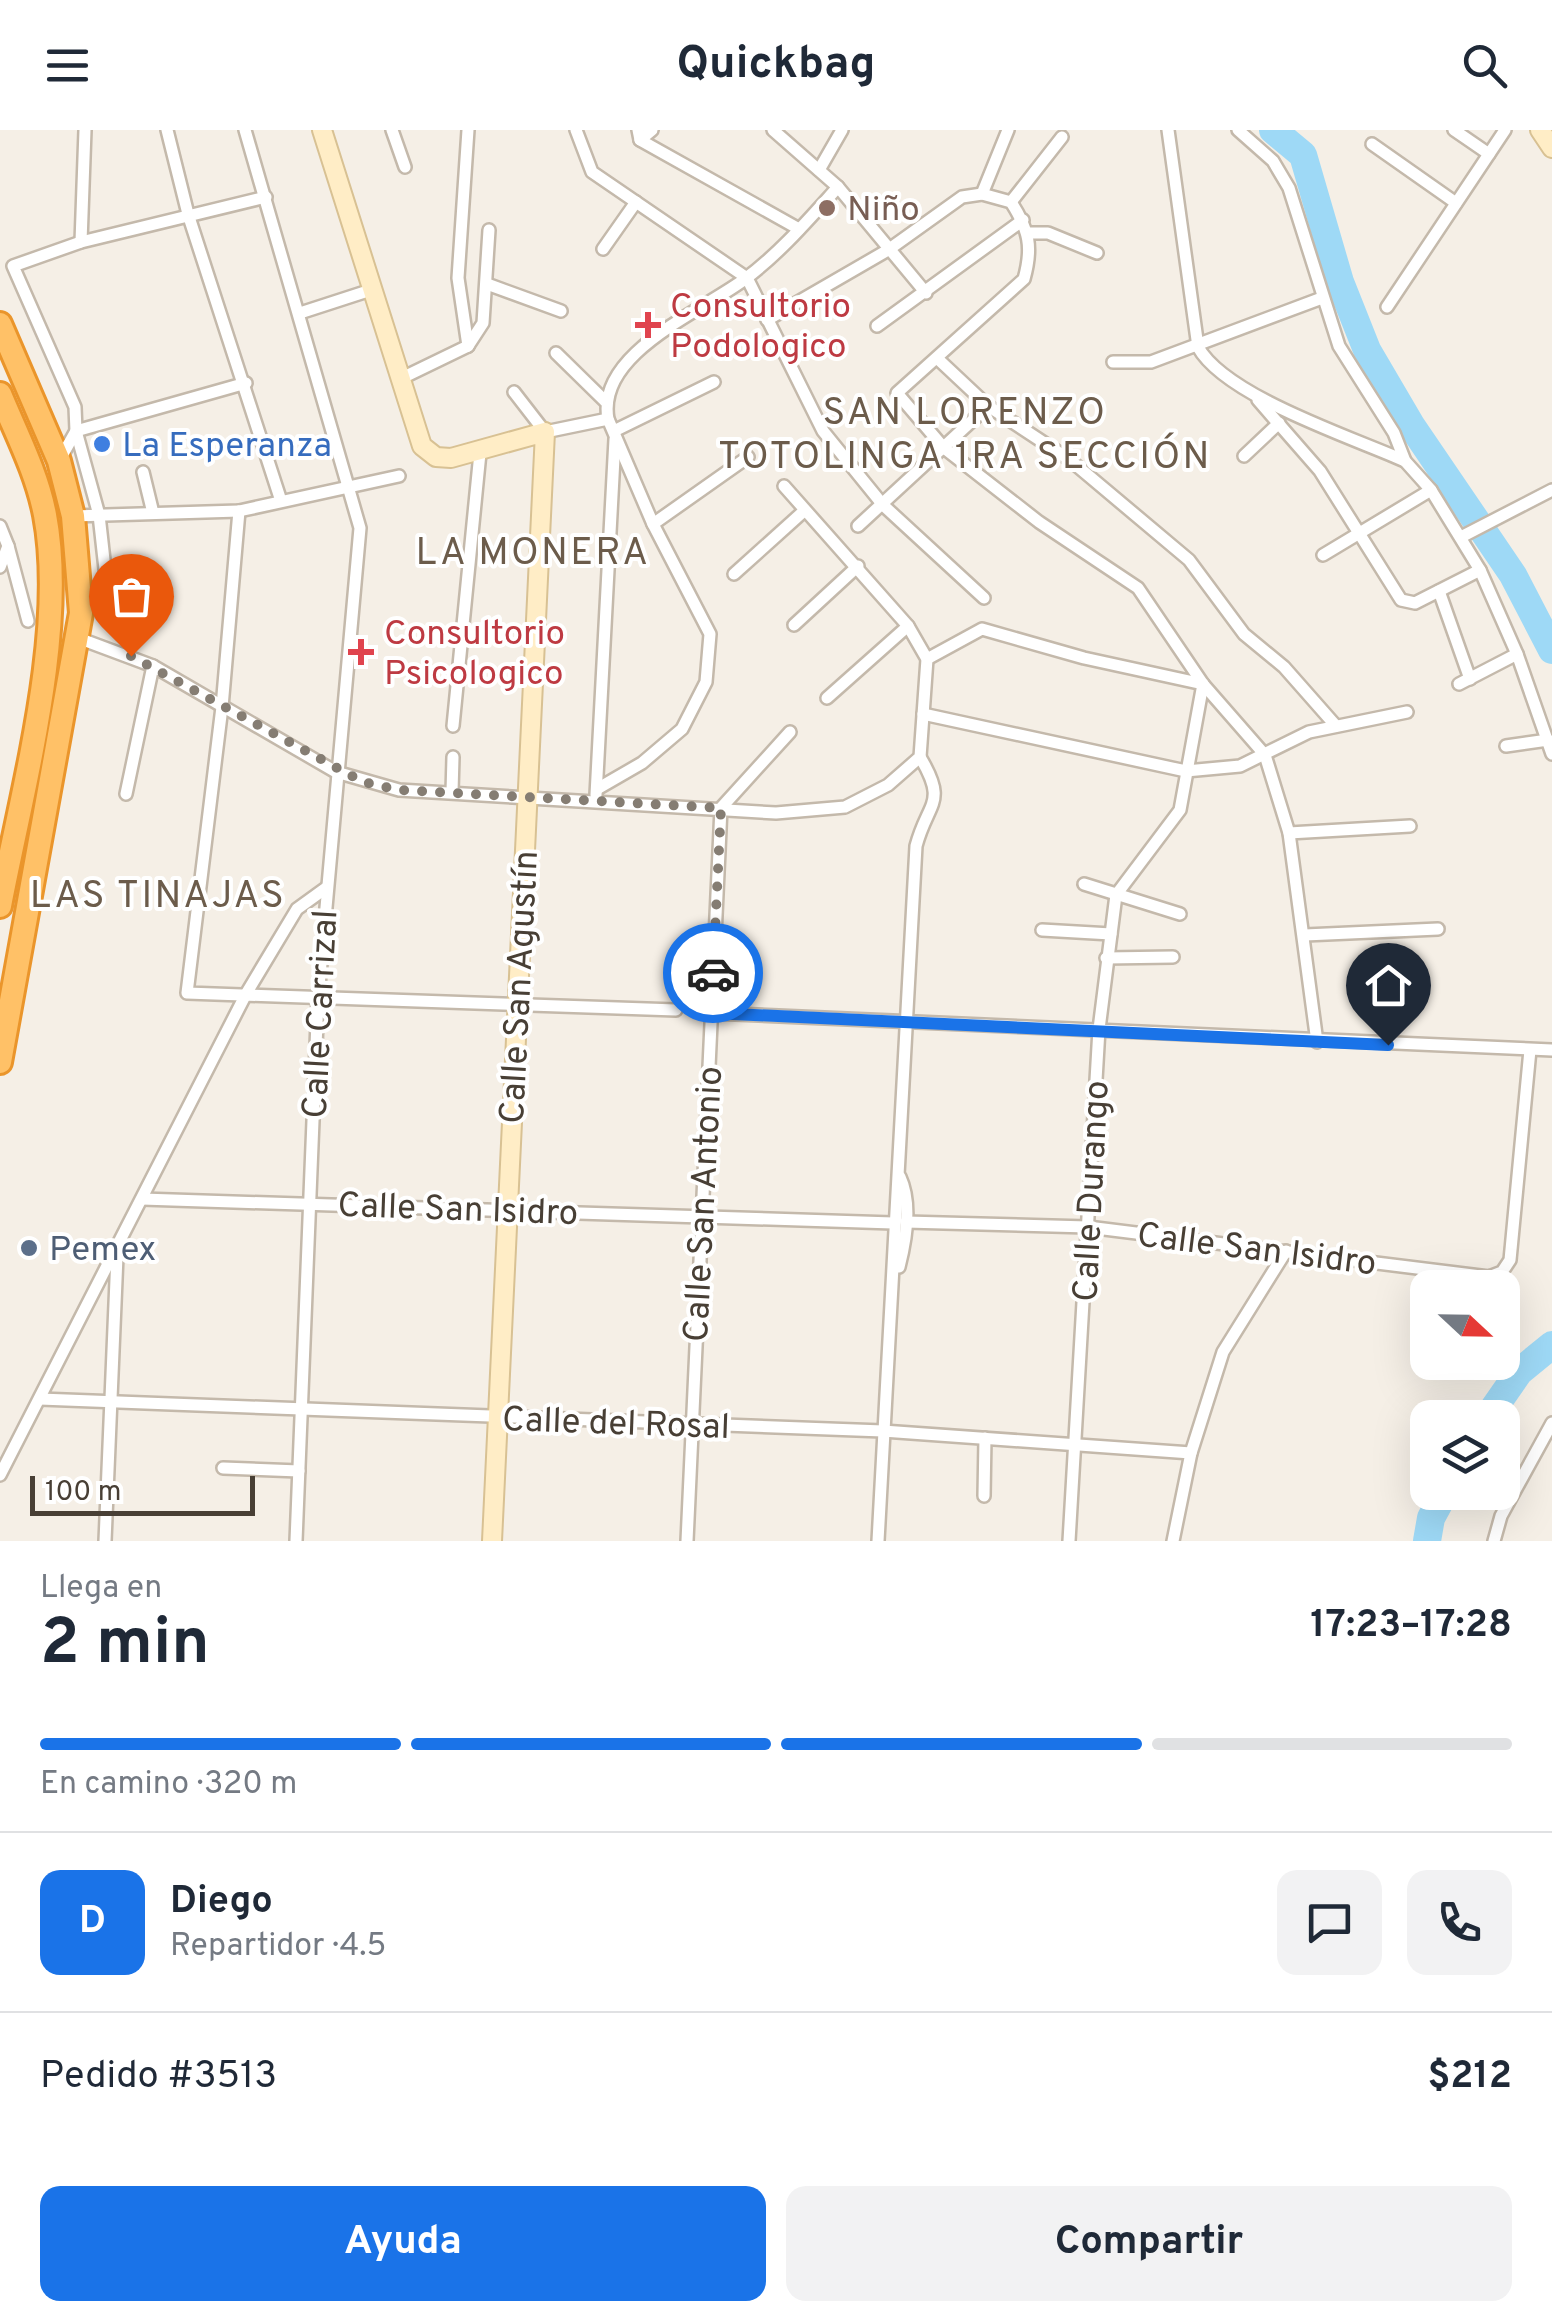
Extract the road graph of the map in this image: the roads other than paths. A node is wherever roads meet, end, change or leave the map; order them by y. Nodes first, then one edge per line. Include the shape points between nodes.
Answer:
1 (84, 130) edge
2 (167, 130) edge
3 (245, 130) edge
4 (322, 130) edge
5 (392, 130) edge
6 (468, 130) edge
7 (576, 130) edge
8 (652, 130) edge
9 (773, 130) edge
10 (842, 130) edge
11 (1008, 130) edge
12 (1168, 130) edge
13 (1238, 130) edge
14 (1454, 130) edge
15 (1505, 130) edge
16 (1540, 130) edge
17 (639, 135) edge
18 (1062, 137) dead end
19 (1372, 144) dead end
20 (1552, 148) edge
21 (1489, 154) junction
22 (406, 167) dead end
23 (818, 170) junction
24 (838, 187) junction
25 (982, 194) junction
26 (266, 197) junction
27 (636, 202) junction
28 (1010, 202) junction
29 (1456, 204) junction
30 (188, 214) junction
31 (1023, 220) junction
32 (800, 229) junction
33 (489, 230) dead end
34 (1029, 232) junction
35 (81, 242) junction
36 (603, 250) dead end
37 (888, 250) junction
38 (1097, 253) dead end
39 (746, 278) junction
40 (487, 284) junction
41 (374, 290) junction
42 (926, 293) junction
43 (1322, 298) junction
44 (1387, 307) dead end
45 (561, 311) dead end
46 (300, 313) junction
47 (767, 320) junction
48 (0, 324) edge
49 (877, 326) dead end
50 (468, 346) junction
51 (1198, 347) junction
52 (556, 353) dead end
53 (939, 360) junction
54 (1112, 362) dead end
55 (404, 377) junction
56 (714, 382) dead end
57 (246, 383) junction
58 (514, 392) dead end
59 (1252, 393) junction
60 (0, 394) edge
61 (604, 401) junction
62 (988, 406) junction
63 (608, 419) junction
64 (1279, 423) junction
65 (616, 430) junction
66 (76, 431) junction
67 (545, 432) junction
68 (944, 448) junction
69 (480, 452) junction
70 (1244, 456) dead end
71 (748, 458) dead end
72 (59, 461) junction
73 (1405, 461) junction
74 (143, 472) dead end
75 (399, 476) dead end
76 (784, 486) dead end
77 (351, 488) junction
78 (1431, 490) junction
79 (1552, 490) edge
80 (282, 501) junction
81 (884, 505) junction
82 (239, 511) junction
83 (804, 511) junction
84 (153, 513) junction
85 (99, 514) junction
86 (73, 516) junction
87 (654, 524) junction
88 (0, 526) edge
89 (858, 526) dead end
90 (1356, 534) junction
91 (1460, 537) junction
92 (8, 546) junction
93 (1323, 555) dead end
94 (858, 566) junction
95 (0, 567) edge
96 (1480, 570) junction
97 (734, 574) dead end
98 (106, 587) dead end
99 (1444, 588) junction
100 (984, 598) dead end
101 (28, 621) dead end
102 (794, 625) dead end
103 (908, 626) junction
104 (78, 638) junction
105 (1517, 654) junction
106 (927, 659) junction
107 (153, 666) junction
108 (1203, 684) junction
109 (827, 698) dead end
110 (222, 707) junction
111 (1407, 712) dead end
112 (923, 714) junction
113 (453, 726) dead end
114 (1336, 726) junction
115 (790, 732) dead end
116 (1548, 740) junction
117 (1506, 746) dead end
118 (1552, 754) edge
119 (1264, 755) junction
120 (453, 757) dead end
121 (920, 757) junction
122 (1186, 771) junction
123 (336, 772) junction
124 (452, 792) junction
125 (126, 794) dead end
126 (596, 794) junction
127 (528, 797) junction
128 (721, 808) junction
129 (1410, 826) dead end
130 (1288, 832) junction
131 (1084, 884) dead end
132 (326, 888) junction
133 (1116, 896) junction
134 (0, 906) edge
135 (1180, 914) dead end
136 (1438, 928) dead end
137 (1042, 930) dead end
138 (1110, 934) junction
139 (1305, 935) junction
140 (1173, 957) dead end
141 (1106, 958) junction
142 (246, 994) junction
143 (318, 997) junction
144 (515, 1002) junction
145 (676, 1010) dead end
146 (712, 1013) junction
147 (906, 1018) junction
148 (1099, 1029) junction
149 (1317, 1042) junction
150 (1530, 1050) junction
151 (1552, 1050) edge
152 (0, 1062) edge
153 (142, 1199) junction
154 (311, 1204) junction
155 (508, 1208) junction
156 (700, 1216) junction
157 (900, 1222) junction
158 (1088, 1226) junction
159 (118, 1249) junction
160 (1286, 1251) junction
161 (40, 1399) junction
162 (112, 1401) junction
163 (303, 1408) junction
164 (497, 1418) junction
165 (1552, 1423) edge
166 (692, 1425) junction
167 (883, 1431) junction
168 (985, 1438) junction
169 (1074, 1443) junction
170 (1192, 1453) junction
171 (223, 1468) dead end
172 (299, 1471) junction
173 (0, 1475) edge
174 (984, 1496) dead end
175 (105, 1541) edge
176 (296, 1541) edge
177 (492, 1541) edge
178 (687, 1541) edge
179 (878, 1541) edge
180 (1069, 1541) edge
181 (1173, 1541) edge
182 (1494, 1541) edge

1 - 35 street
2 - 30 street
3 - 26 street, Calle Carrizal
4 - 41 street
5 - 22 street
6 - 50 street via 458,278
7 - 27 street via 592,172
8 - 17 street
9 - 23 street
10 - 23 street
11 - 25 street
12 - 51 street
13 - 43 street via 1273,160 1289,188
14 - 21 street
15 - 21 street
16 - 20 street
17 - 32 street
18 - 28 street
19 - 29 street
21 - 29 street
23 - 24 street
24 - 32 street
24 - 37 street
25 - 28 street
25 - 37 street via 962,197
26 - 30 street
26 - 46 street, Calle Carrizal
27 - 36 street
27 - 39 street
28 - 31 street
29 - 44 street
30 - 35 street
30 - 57 street
31 - 34 street
31 - 42 street
32 - 39 street
33 - 40 street
34 - 38 street
34 - 53 street via 1024,279
35 - 66 street via 13,266 75,407
37 - 42 street
37 - 47 street
39 - 47 street
39 - 61 street via 650,341 617,372
40 - 45 street
40 - 50 street via 484,322
41 - 46 street
41 - 55 street
42 - 49 street
43 - 51 street
43 - 73 street via 1339,346
46 - 77 street, Calle Carrizal
47 - 81 street via 823,431
48 - 72 highway
50 - 55 street
51 - 54 street via 1151,362
51 - 59 street via 1225,378
52 - 61 street
53 - 62 street
53 - 68 street via 897,393
55 - 69 street via 422,446 436,457
56 - 65 street
57 - 66 street
57 - 80 street
58 - 67 street
59 - 64 street
59 - 73 street
60 - 134 highway via 44,510 50,550 40,694
61 - 63 street
62 - 68 street
62 - 114 street via 1070,460 1189,560 1244,634 1284,666
63 - 65 street
63 - 67 street
64 - 70 street
64 - 90 street via 1320,471
65 - 87 street
65 - 126 street
66 - 72 street
66 - 85 street
67 - 69 street
67 - 127 street, Calle San Agustín
68 - 81 street
68 - 108 street via 1138,588
69 - 113 street
71 - 87 street
72 - 86 highway
73 - 78 street
74 - 84 street
75 - 77 street
76 - 83 street
77 - 80 street
77 - 123 street, Calle Carrizal via 360,528
78 - 90 street
78 - 91 street
79 - 91 street
80 - 82 street
81 - 89 street
81 - 100 street
82 - 84 street
82 - 110 street
83 - 94 street
83 - 97 street
84 - 85 street
85 - 86 street
85 - 98 street
86 - 104 highway
87 - 126 street via 710,634 706,682 682,729
88 - 92 street
90 - 93 street
90 - 99 street via 1401,600 1414,603
91 - 96 street
92 - 95 street
92 - 101 street
94 - 102 street
94 - 103 street
96 - 99 street
96 - 105 street
99 - 105 street via 1464,681
103 - 106 street
103 - 109 street
104 - 107 street
104 - 152 highway
105 - 116 street
106 - 108 street via 982,628
106 - 112 street
107 - 110 street
107 - 125 street
108 - 119 street
108 - 122 street, Calle Durango
110 - 123 street
110 - 142 street via 187,994
111 - 114 street
112 - 121 street
112 - 122 street
114 - 119 street
115 - 128 street
116 - 117 street
116 - 118 street
119 - 122 street via 1240,766
119 - 130 street
120 - 124 street
121 - 128 street via 888,785 845,807 776,814
121 - 147 street via 937,785 916,846
122 - 133 street, Calle Durango via 1180,810
123 - 124 street via 399,790
123 - 132 street, Calle Carrizal
124 - 127 street
126 - 127 street
126 - 128 street
127 - 144 street, Calle San Agustín
128 - 146 street, Calle San Antonio
129 - 130 street
130 - 139 street
131 - 133 street
132 - 142 street via 297,909
132 - 143 street, Calle Carrizal
133 - 135 street
133 - 138 street, Calle Durango
136 - 139 street
137 - 138 street
138 - 141 street, Calle Durango
139 - 149 street
140 - 141 street
141 - 148 street, Calle Durango
142 - 143 street
142 - 153 street
143 - 144 street
143 - 154 street, Calle Carrizal
144 - 145 street
144 - 155 street, Calle San Agustín
146 - 147 street
146 - 156 street, Calle San Antonio
147 - 148 street
147 - 157 street
148 - 149 street
148 - 158 street, Calle Durango
149 - 150 street
150 - 151 street
150 - 160 street, Calle San Isidro via 1510,1260 1502,1272 1489,1277
153 - 154 street, Calle San Isidro
153 - 159 street
154 - 155 street, Calle San Isidro
154 - 163 street, Calle Carrizal
155 - 156 street, Calle San Isidro
155 - 164 street, Calle San Agustín
156 - 157 street, Calle San Isidro
156 - 166 street, Calle San Antonio
157 - 158 street, Calle San Isidro
157 - 167 street
158 - 160 street, Calle San Isidro
158 - 169 street, Calle Durango
159 - 161 street
159 - 162 street
160 - 170 street via 1224,1352
161 - 162 street, Calle del Rosal
161 - 173 street
162 - 163 street, Calle del Rosal
162 - 175 street
163 - 164 street, Calle del Rosal
163 - 172 street, Calle Carrizal
164 - 166 street, Calle del Rosal
164 - 177 street, Calle San Agustín
165 - 182 street
166 - 167 street, Calle del Rosal
166 - 178 street, Calle San Antonio
167 - 168 street, Calle del Rosal
167 - 179 street
168 - 169 street, Calle del Rosal
168 - 174 street
169 - 170 street, Calle del Rosal
169 - 180 street, Calle Durango
170 - 181 street
171 - 172 street
172 - 176 street, Calle Carrizal

